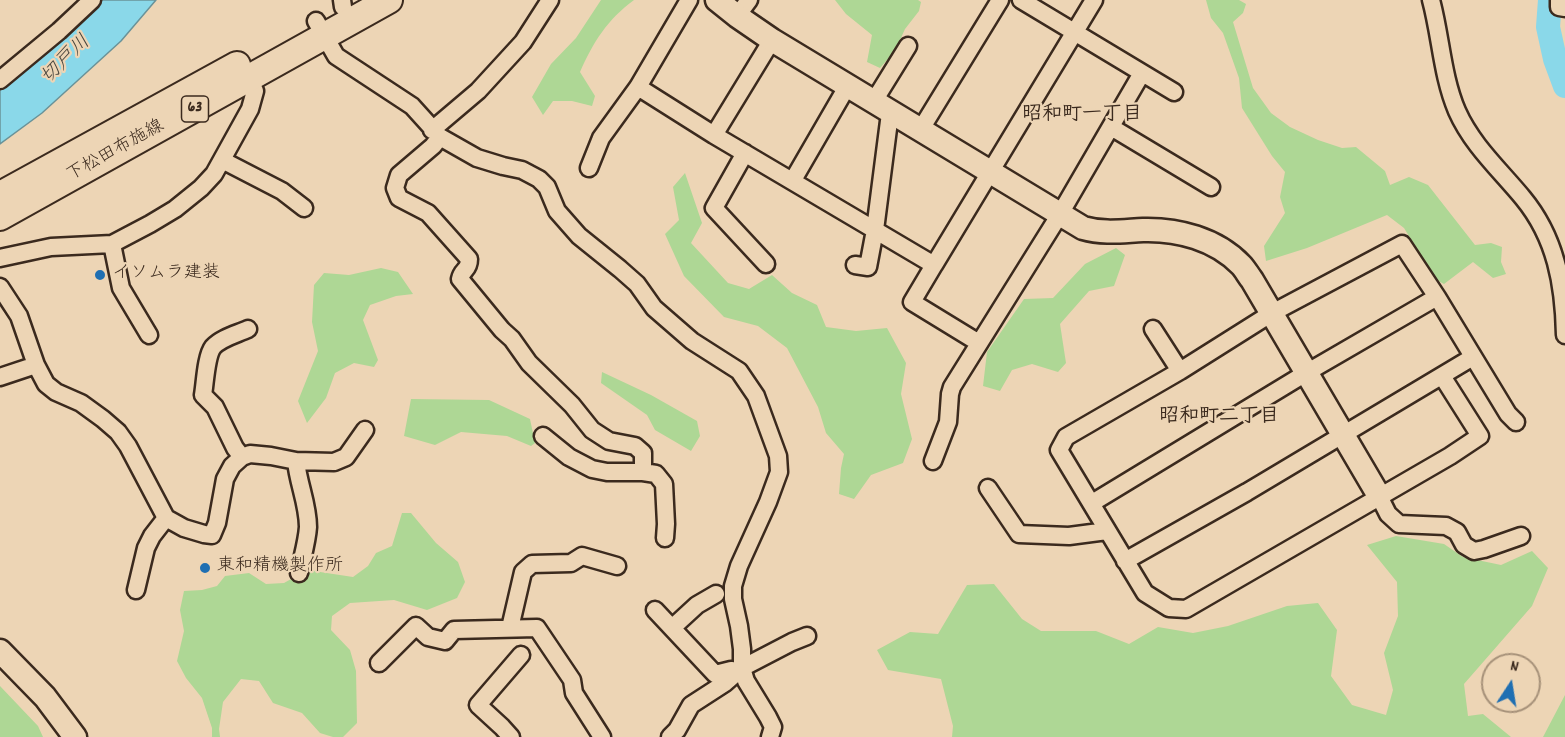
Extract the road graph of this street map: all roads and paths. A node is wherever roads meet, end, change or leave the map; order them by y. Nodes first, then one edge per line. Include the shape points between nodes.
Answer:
1 (92, 0) edge
2 (389, 0) edge
3 (550, 0) edge
4 (689, 0) edge
5 (717, 0) edge
6 (1000, 0) edge
7 (1021, 0) edge
8 (1094, 0) edge
9 (1431, 0) edge
10 (1559, 0) edge
11 (347, 2) edge
12 (743, 8) edge
13 (1565, 8) edge
14 (320, 28) junction
15 (1075, 33) junction
16 (772, 40) junction
17 (908, 46) dead end
18 (245, 71) junction
19 (1142, 73) junction
20 (0, 80) edge
21 (848, 85) junction
22 (638, 87) junction
23 (1173, 92) dead end
24 (874, 101) junction
25 (893, 113) junction
26 (1111, 127) junction
27 (921, 129) junction
28 (436, 133) junction
29 (714, 135) junction
30 (746, 153) junction
31 (222, 160) junction
32 (590, 168) dead end
33 (990, 171) junction
34 (793, 180) junction
35 (1211, 187) dead end
36 (0, 195) edge
37 (304, 208) dead end
38 (1060, 214) junction
39 (0, 217) edge
40 (875, 230) junction
41 (112, 244) junction
42 (0, 258) edge
43 (766, 264) dead end
44 (855, 265) dead end
45 (934, 265) junction
46 (0, 287) edge
47 (1437, 297) junction
48 (1272, 314) junction
49 (248, 329) dead end
50 (1153, 329) dead end
51 (149, 335) dead end
52 (1565, 335) edge
53 (979, 343) junction
54 (1473, 357) junction
55 (36, 365) junction
56 (1180, 371) junction
57 (1306, 373) junction
58 (1442, 376) junction
59 (0, 377) edge
60 (1516, 422) dead end
61 (365, 430) dead end
62 (1343, 434) junction
63 (543, 436) dead end
64 (242, 457) junction
65 (296, 461) junction
66 (933, 461) dead end
67 (643, 472) junction
68 (988, 488) dead end
69 (1379, 496) junction
70 (1092, 503) junction
71 (166, 518) junction
72 (1107, 531) junction
73 (1521, 536) dead end
74 (664, 538) dead end
75 (1125, 561) junction
76 (617, 566) dead end
77 (299, 573) dead end
78 (136, 590) dead end
79 (716, 594) dead end
80 (655, 610) dead end
81 (510, 628) junction
82 (672, 628) junction
83 (807, 636) dead end
84 (0, 651) edge
85 (521, 655) dead end
86 (379, 663) dead end
87 (740, 669) junction
88 (75, 737) edge
89 (511, 737) edge
90 (602, 737) edge
91 (670, 737) edge
92 (770, 737) edge

1 - 20 street
2 - 14 main road, 下松田布施線 / 63
3 - 28 street via 523,42
4 - 22 street
5 - 12 street
6 - 27 street
7 - 15 street
8 - 15 street
9 - 52 street via 1446,78 1458,112 1475,142 1525,201 1554,253 1563,295
10 - 13 street via 1559,7
11 - 14 main road, 下松田布施線 / 63
12 - 16 street
14 - 18 main road, 下松田布施線 / 63
14 - 28 street via 336,56 412,106
15 - 19 street
15 - 33 street
16 - 21 street
16 - 29 street
17 - 24 street
18 - 31 street via 255,91 250,109
18 - 36 main road, 下松田布施線 / 63
18 - 39 main road, 下松田布施線 / 63
19 - 23 street
19 - 26 street
21 - 24 street
21 - 34 street
22 - 29 street
22 - 32 street via 601,138
24 - 25 street
25 - 27 street
25 - 40 street
26 - 35 street
26 - 38 street
27 - 33 street
28 - 67 street via 433,146 399,175 395,188 399,198 428,213 470,259 460,279 529,363 592,430 609,441 635,446 643,453
28 - 87 street via 477,158 522,170 539,179 547,187 557,211 579,236 637,284 654,309 692,341 739,371 756,396 778,456 778,472 733,586 742,649
29 - 30 street
30 - 34 street
30 - 43 street via 714,208
31 - 37 street
31 - 41 street via 201,188 175,209
33 - 38 street
33 - 45 street
34 - 40 street
38 - 48 street via 1098,232 1146,230 1196,237 1224,251 1242,266
38 - 53 street
40 - 44 street via 868,267
40 - 45 street
41 - 42 street via 51,247
41 - 51 street via 121,288
45 - 53 street via 912,302
46 - 55 street via 19,316
47 - 48 street via 1402,244
47 - 54 street
47 - 57 street
48 - 56 street
48 - 57 street
49 - 64 street via 214,346 203,395 215,407
50 - 56 street
53 - 66 street via 952,387 948,422
54 - 58 street
54 - 60 street
55 - 59 street
55 - 71 street via 46,384 81,403 118,432
56 - 70 street via 1066,437 1059,450
57 - 62 street
57 - 70 street
58 - 62 street
58 - 69 street via 1480,436
61 - 65 street via 346,457 334,462
62 - 69 street
62 - 75 street
63 - 67 street via 569,458 592,469
64 - 65 street via 250,454
64 - 71 street via 225,479 212,534 184,528
65 - 77 street via 308,525
67 - 74 street via 656,474 664,484
68 - 72 street via 1019,534 1069,536
69 - 73 street via 1388,514 1399,524 1446,526 1457,532 1464,545 1473,551
69 - 75 street via 1186,609 1169,608 1145,592
70 - 72 street
71 - 78 street via 146,548
72 - 75 street
76 - 81 street via 582,556 571,563 532,564 523,572
79 - 82 street
80 - 82 street
81 - 86 street via 454,630 445,640 428,637 416,626
81 - 90 street via 537,628
82 - 87 street via 715,674
83 - 87 street
84 - 88 street via 45,697
85 - 89 street via 478,705
87 - 91 street via 691,705
87 - 92 street via 773,728

